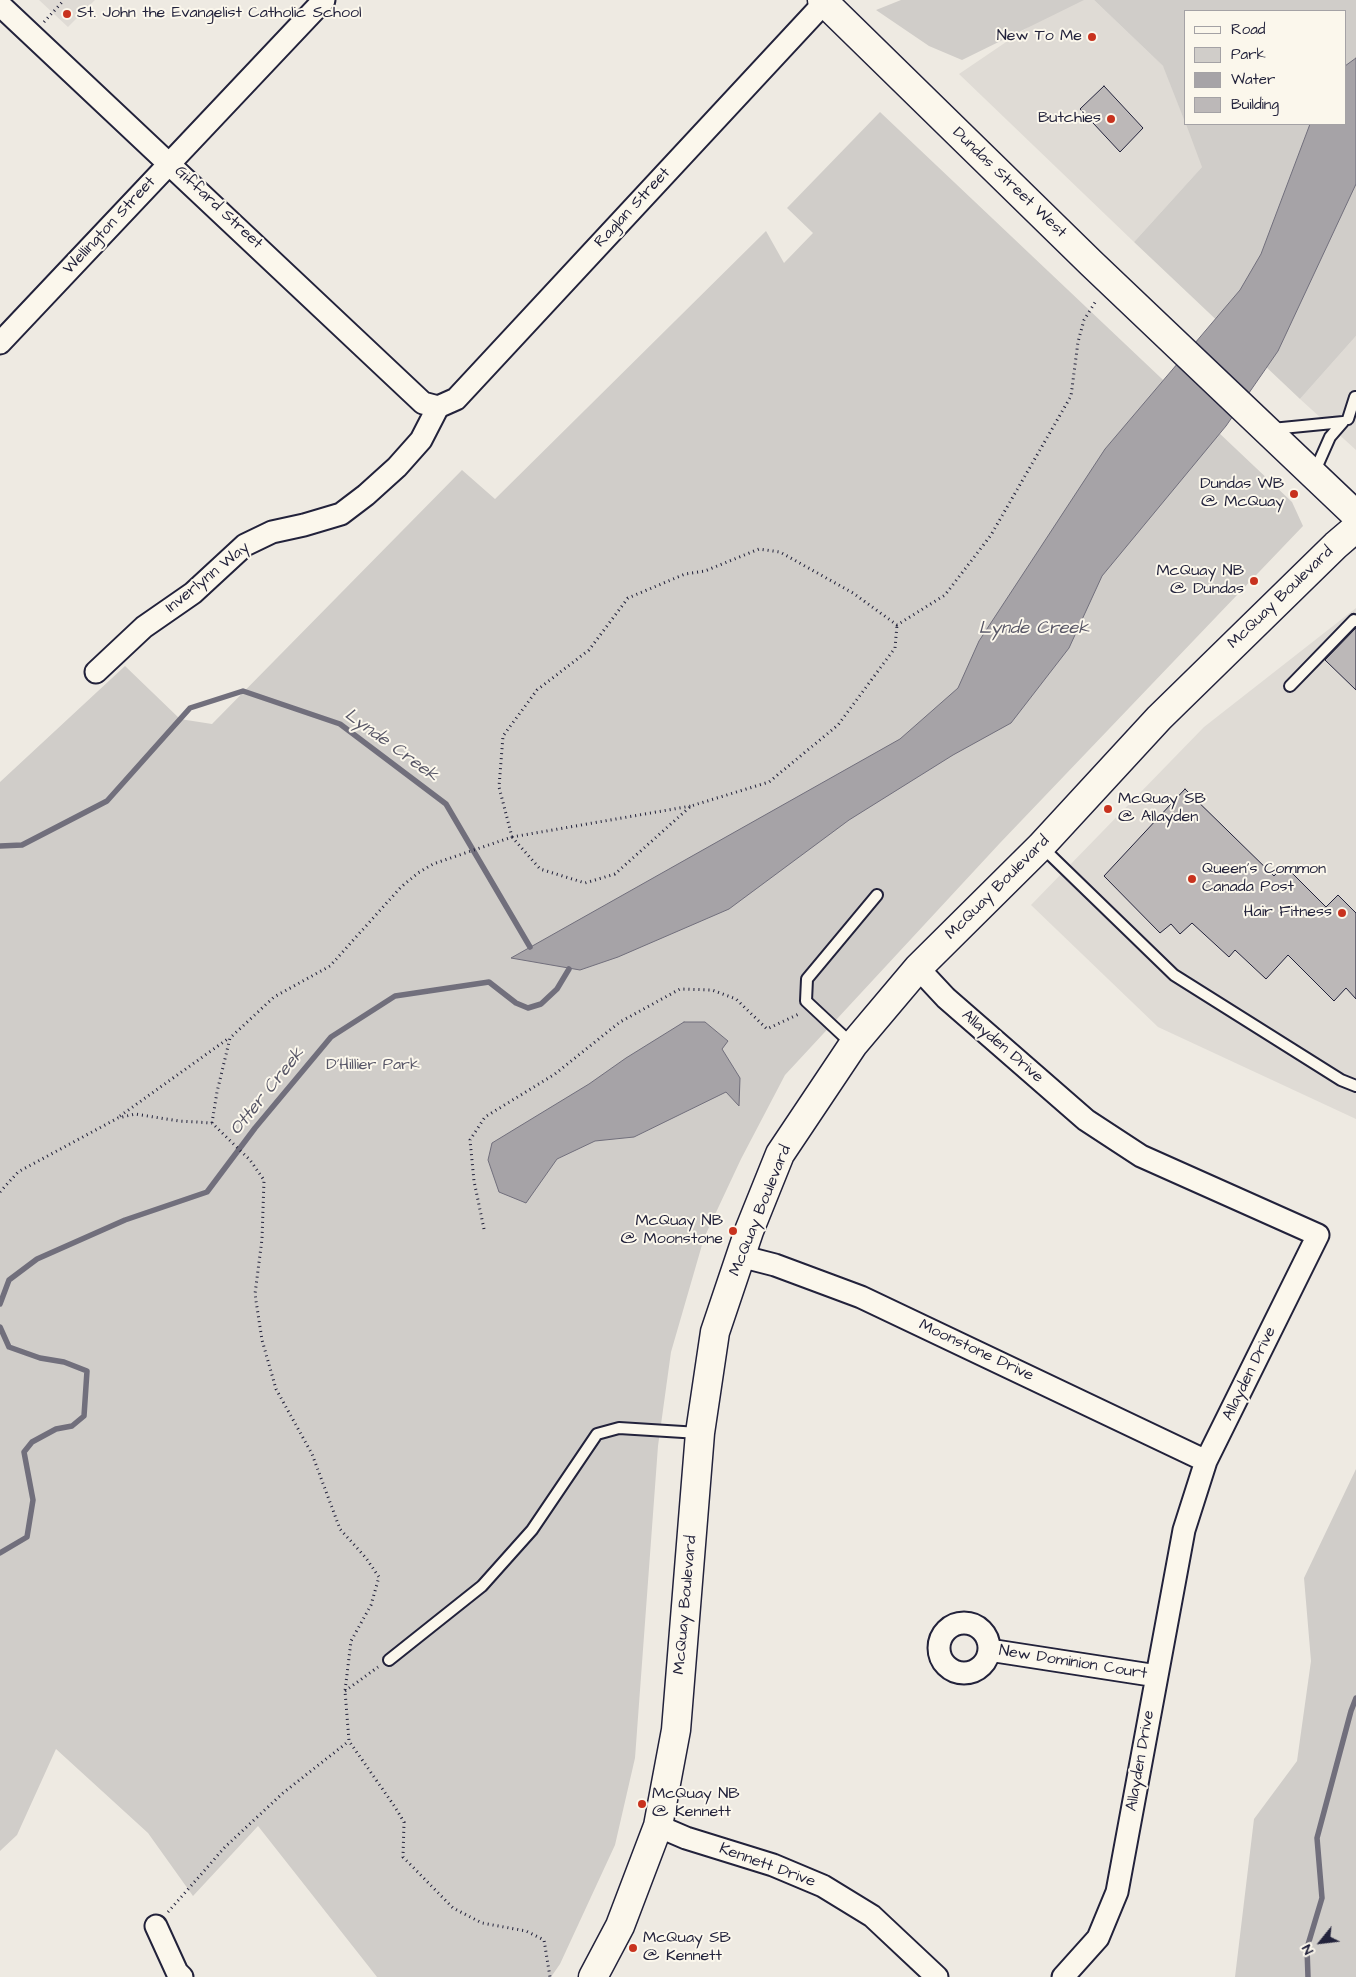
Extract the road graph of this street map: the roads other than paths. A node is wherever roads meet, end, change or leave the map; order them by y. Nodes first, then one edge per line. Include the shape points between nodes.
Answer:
1 (324, 0) edge
2 (823, 1) edge
3 (0, 5) edge
4 (169, 163) junction
5 (0, 343) edge
6 (1355, 397) dead end
7 (438, 407) junction
8 (1351, 420) edge
9 (1266, 430) junction
10 (1314, 474) junction
11 (1356, 515) edge
12 (1356, 528) edge
13 (1356, 621) edge
14 (96, 672) dead end
15 (1290, 686) dead end
16 (1041, 846) junction
17 (877, 895) dead end
18 (918, 968) junction
19 (852, 1044) junction
20 (1356, 1086) edge
21 (740, 1256) junction
22 (700, 1433) junction
23 (1206, 1461) junction
24 (989, 1650) dead end
25 (388, 1660) road end
26 (1157, 1676) junction
27 (658, 1826) junction
28 (156, 1926) road end
29 (182, 1977) edge
30 (593, 1977) edge
31 (937, 1977) edge
32 (1063, 1977) edge

1 - 4 street, Wellington Street
2 - 7 street, Raglan Street via 456,399
2 - 9 street, Dundas Street West
3 - 4 street, Giffard Street
4 - 5 street, Wellington Street
4 - 7 street, Giffard Street via 423,402
6 - 8 lane
7 - 14 street, Inverlynn Way via 421,440 366,495 341,514 272,532 245,545 193,593 144,627
8 - 9 lane
8 - 10 lane via 1330,437
9 - 10 street
10 - 11 street
12 - 16 street, McQuay Boulevard via 1159,718
13 - 15 lane
16 - 18 street, McQuay Boulevard
16 - 20 lane via 1174,975 1340,1080
17 - 19 lane via 807,979 806,1001
18 - 19 street, McQuay Boulevard
18 - 23 street, Allayden Drive via 946,998 1086,1120 1141,1156 1318,1235
19 - 21 street, McQuay Boulevard via 780,1154
21 - 22 street, McQuay Boulevard via 715,1332
21 - 23 street, Moonstone Drive via 775,1265 862,1297
22 - 25 lane via 619,1428 597,1434 532,1530 482,1586
22 - 27 street, McQuay Boulevard via 676,1730
23 - 26 street, Allayden Drive via 1184,1530
24 - 26 street, New Dominion Court
26 - 32 street, Allayden Drive via 1117,1892 1098,1938
27 - 30 street, McQuay Boulevard via 620,1926
27 - 31 street, Kennett Drive via 773,1865 823,1886 872,1916
28 - 29 street

